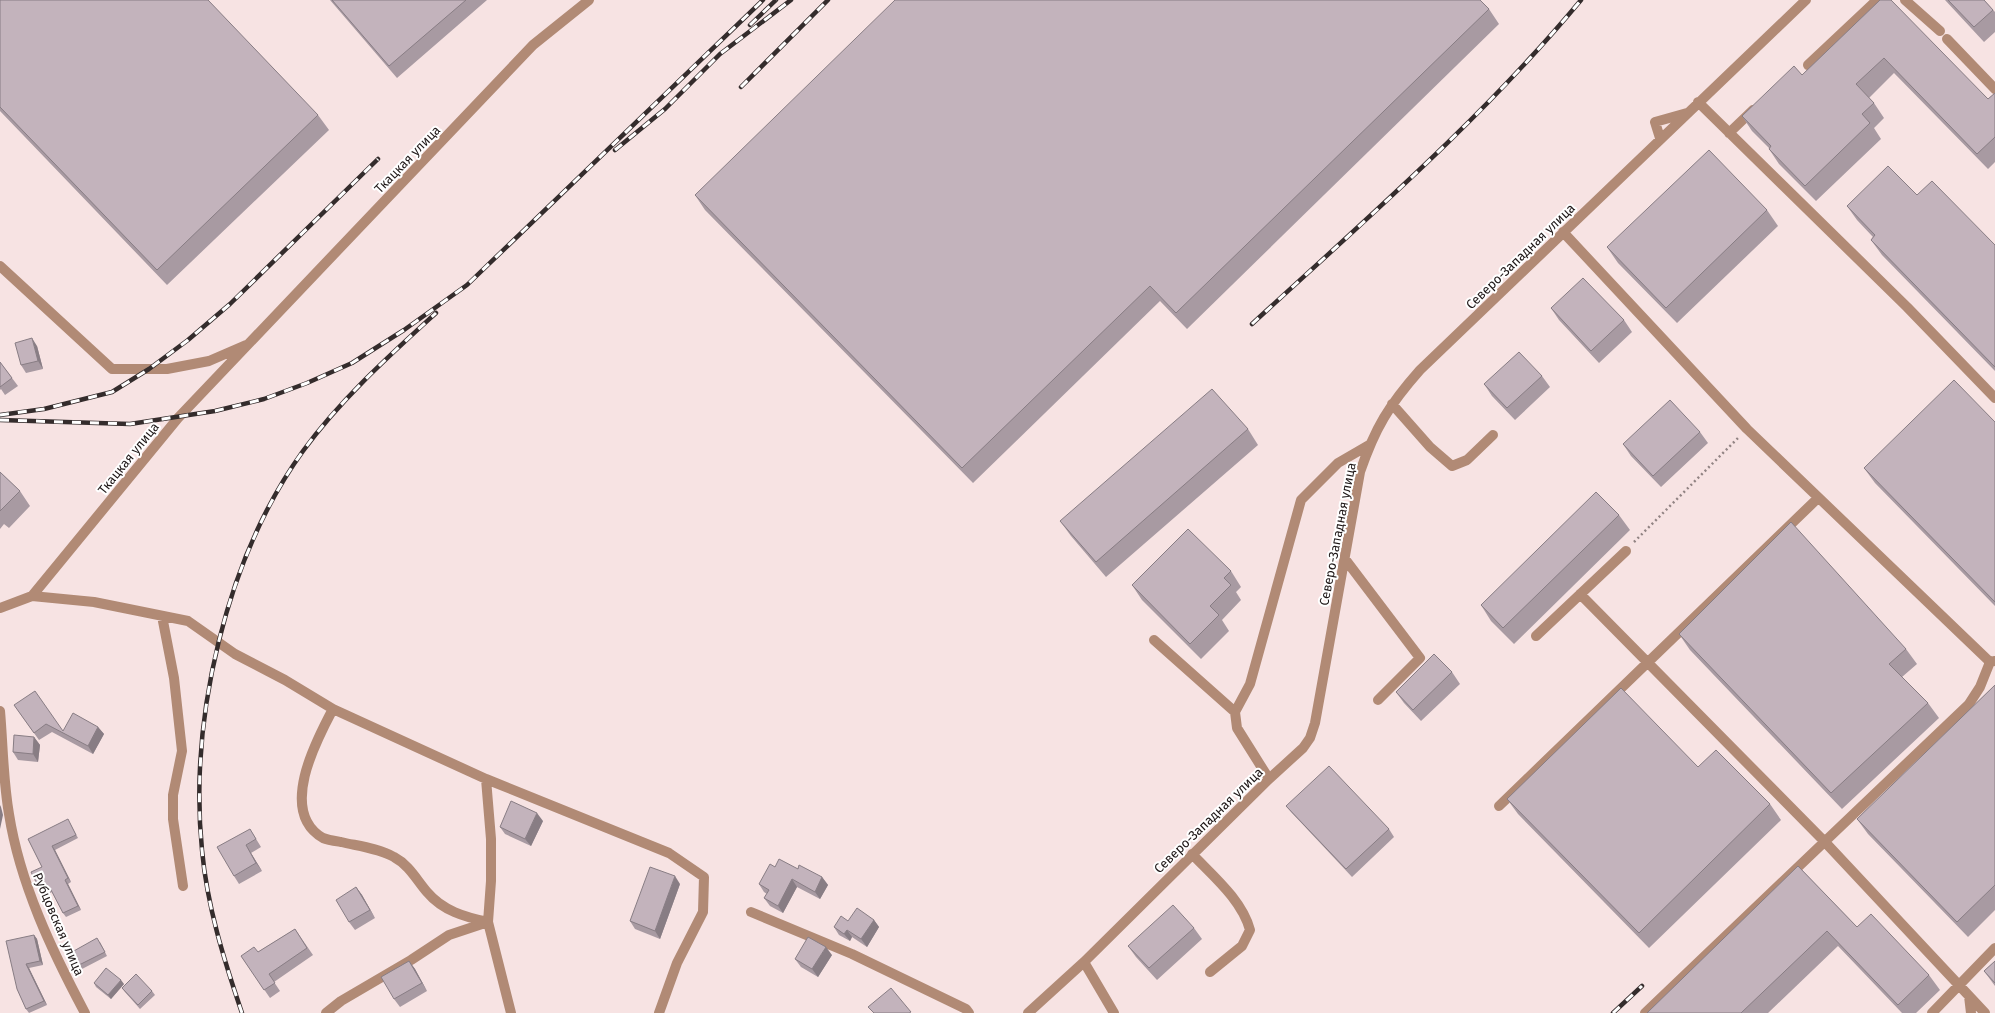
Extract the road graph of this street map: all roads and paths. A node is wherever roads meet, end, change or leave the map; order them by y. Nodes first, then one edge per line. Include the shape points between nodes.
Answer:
1 (589, 0) edge
2 (1806, 0) edge
3 (1877, 0) edge
4 (1905, 0) edge
5 (1940, 31) dead end
6 (1947, 39) dead end
7 (1808, 65) dead end
8 (1995, 89) edge
9 (1698, 102) junction
10 (1761, 102) edge
11 (1688, 113) junction
12 (1729, 133) junction
13 (1660, 138) junction
14 (1563, 232) junction
15 (0, 266) edge
16 (251, 342) junction
17 (1995, 398) edge
18 (1392, 404) junction
19 (1747, 429) junction
20 (1493, 435) dead end
21 (1369, 445) junction
22 (1818, 498) junction
23 (1626, 550) joint
24 (1345, 560) junction
25 (1580, 594) junction
26 (32, 596) junction
27 (0, 608) edge
28 (162, 616) junction
29 (1536, 636) dead end
30 (1154, 640) dead end
31 (1646, 662) junction
32 (1992, 662) edge
33 (1378, 700) dead end
34 (333, 709) junction
35 (0, 711) edge
36 (1235, 712) junction
37 (1, 732) edge
38 (486, 778) junction
39 (1269, 778) junction
40 (3, 794) edge
41 (1499, 806) dead end
42 (1824, 841) junction
43 (1192, 854) junction
44 (183, 886) dead end
45 (752, 912) dead end
46 (488, 922) junction
47 (1995, 948) edge
48 (1084, 962) junction
49 (1210, 972) dead end
50 (1959, 985) junction
51 (1969, 996) junction
52 (85, 1013) edge
53 (326, 1013) edge
54 (511, 1013) edge
55 (659, 1013) edge
56 (969, 1013) edge
57 (1028, 1013) edge
58 (1114, 1013) edge
59 (1645, 1013) edge
60 (1932, 1013) edge
61 (1971, 1013) edge
62 (1985, 1013) edge

1 - 16 street, Ткацкая улица via 533,46
2 - 9 street, Северо-Западная улица
3 - 7 street
4 - 5 street
6 - 8 street
9 - 11 street, Северо-Западная улица
9 - 12 street
10 - 12 street
11 - 13 street, Северо-Западная улица
11 - 13 street via 1655,122
12 - 17 street via 1907,307
13 - 14 street, Северо-Западная улица
14 - 18 street, Северо-Западная улица via 1420,370
14 - 19 street
15 - 16 street, Ткацкая улица via 112,370 167,370 209,361
16 - 26 street, Ткацкая улица via 178,418
18 - 20 street via 1430,447 1452,466 1466,460
18 - 21 street, Северо-Западная улица
19 - 22 street
19 - 23 path
21 - 24 street, Северо-Западная улица via 1360,472
21 - 36 street via 1338,463 1301,500 1250,684
22 - 31 street
22 - 32 street
23 - 25 street
24 - 33 street via 1420,658
24 - 39 street, Северо-Западная улица via 1310,738 1303,748
25 - 29 street
25 - 31 street
26 - 27 street
26 - 28 street via 94,602
28 - 34 street via 188,621 235,654
28 - 44 street via 174,678 182,751 174,795 173,819
30 - 36 street
31 - 41 street
31 - 42 street
32 - 42 street via 1969,704
34 - 38 street
34 - 46 street via 314,745 302,794 303,813 309,826 324,838 393,856 412,871 427,892 439,903 460,915
35 - 37 street, Рубцовская улица
36 - 39 street via 1237,728
37 - 40 street, Рубцовская улица
38 - 46 street via 491,860
38 - 55 street via 669,853 704,878 703,912 677,963
39 - 43 street, Северо-Западная улица
40 - 52 street, Рубцовская улица via 23,873 42,924
42 - 50 street
42 - 59 street
43 - 48 street, Северо-Западная улица
43 - 49 street via 1217,879 1246,916 1250,930 1242,946
45 - 56 street via 852,954 966,1009
46 - 53 street via 449,935 341,1001
46 - 54 street
47 - 50 street
48 - 57 street, Северо-Западная улица
48 - 58 street
50 - 51 street
50 - 60 street
51 - 61 street
51 - 62 street

